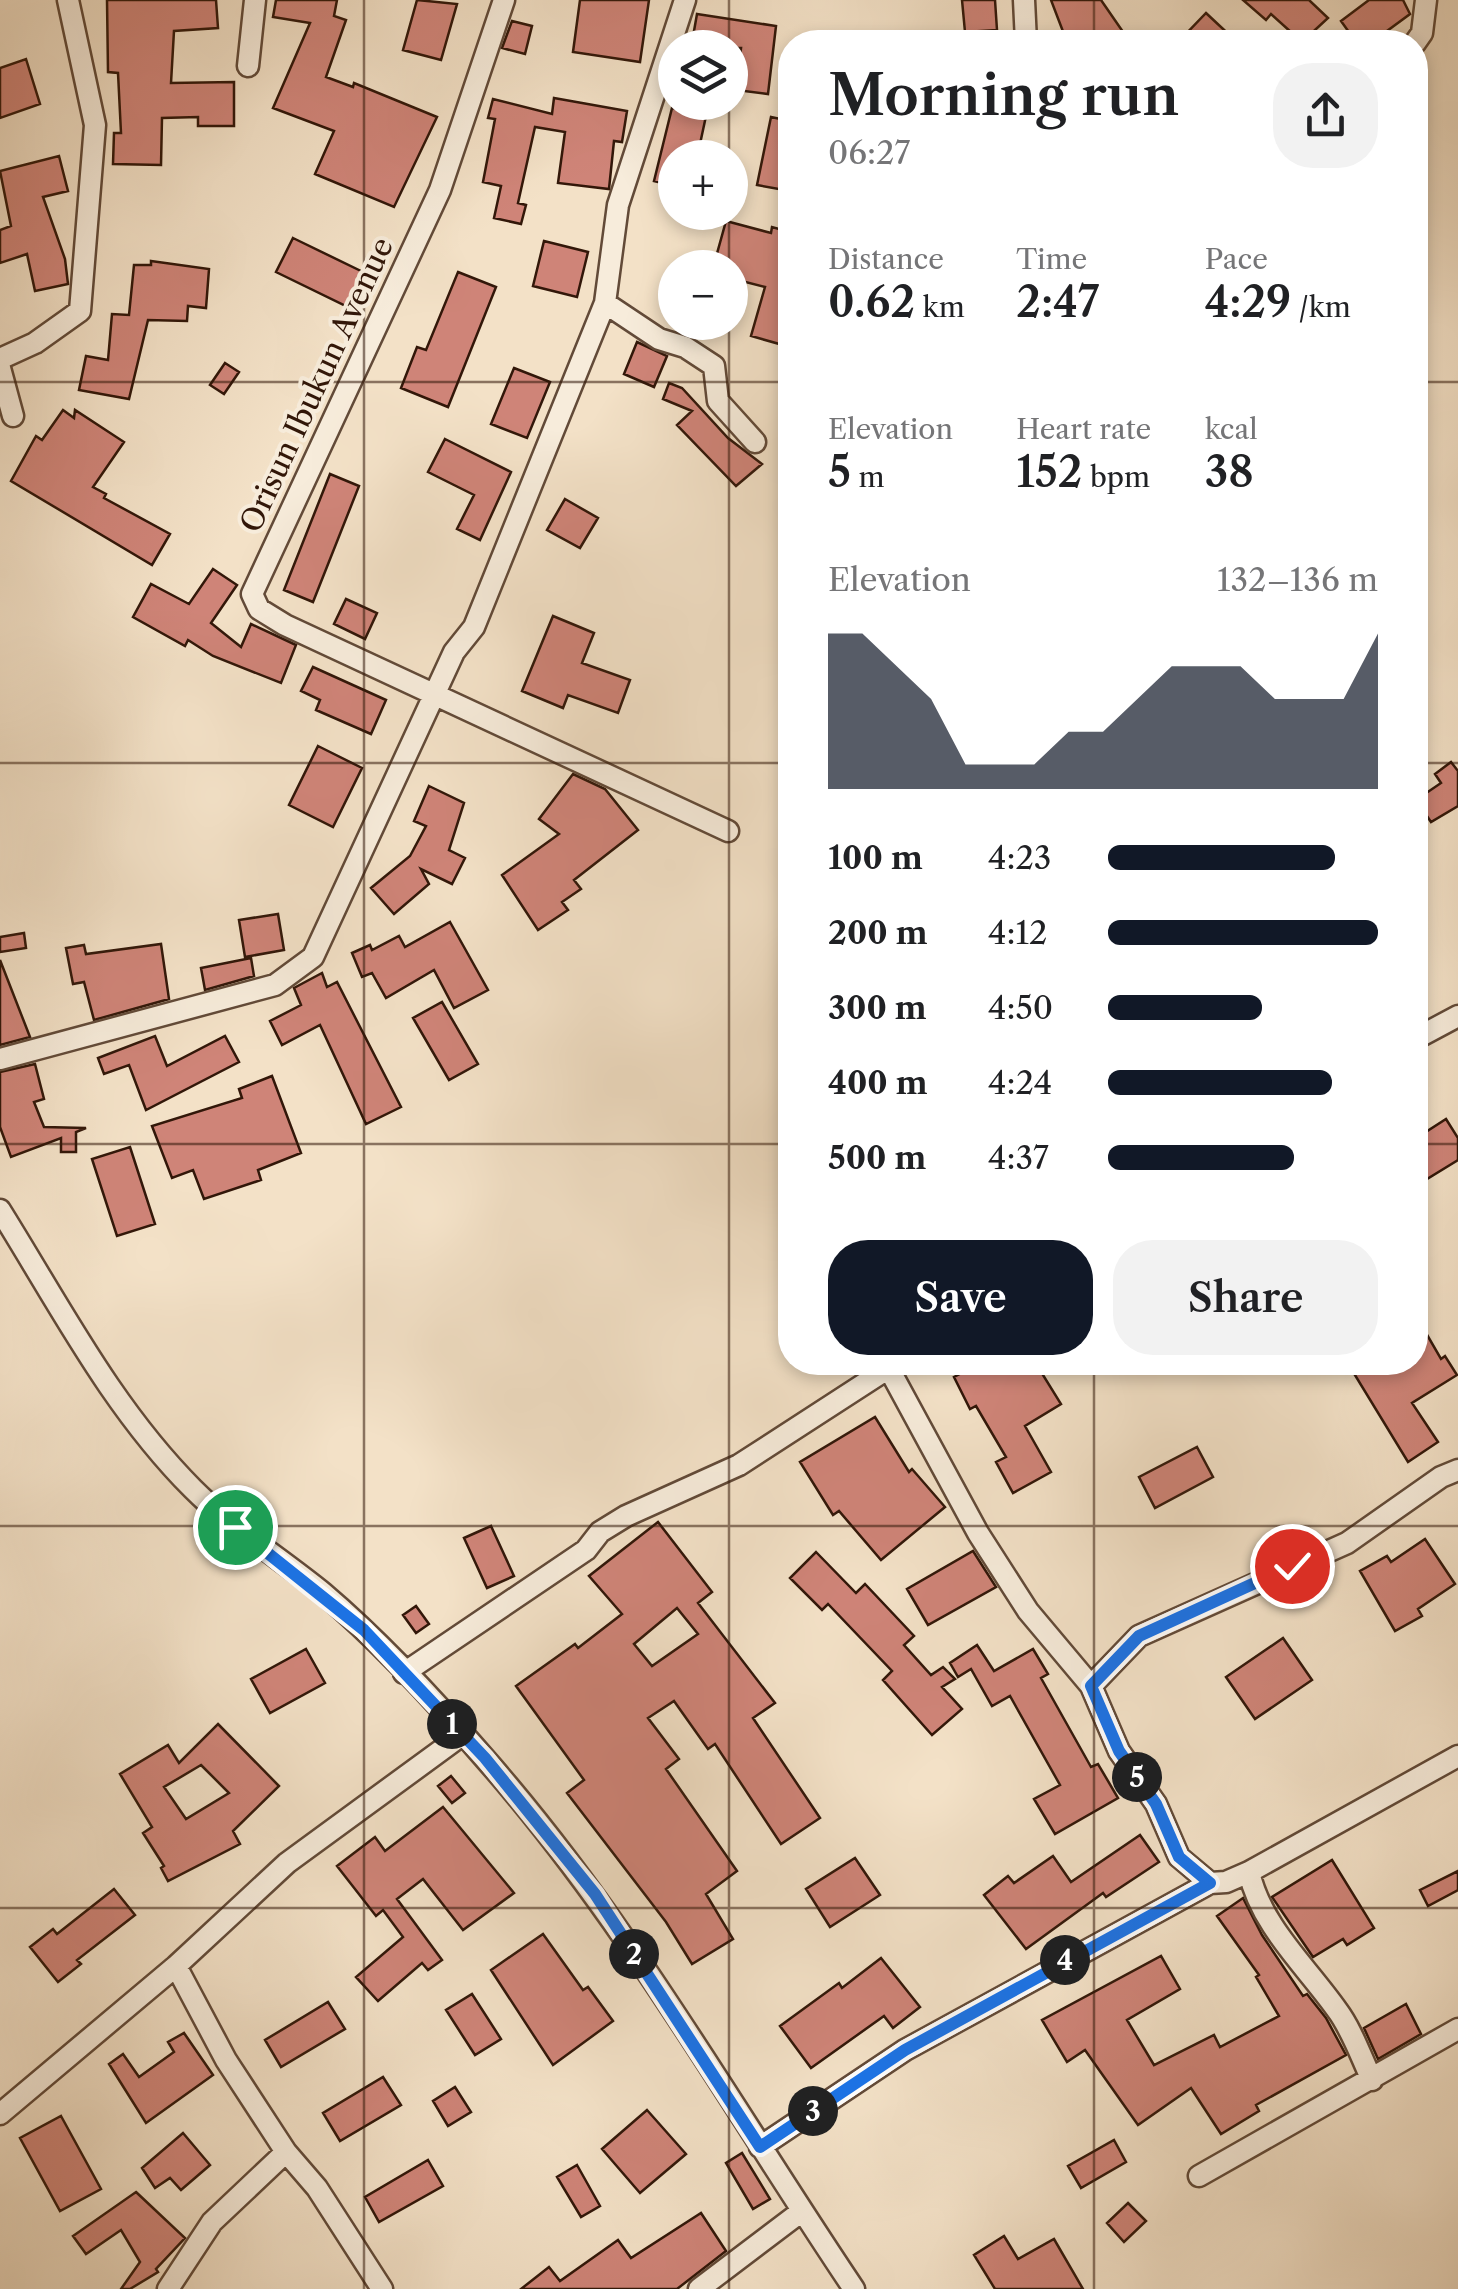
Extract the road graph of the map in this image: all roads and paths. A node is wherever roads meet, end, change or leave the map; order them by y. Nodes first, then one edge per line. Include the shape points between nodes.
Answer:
1 (68, 0) edge
2 (255, 0) edge
3 (504, 0) edge
4 (685, 0) edge
5 (1024, 0) edge
6 (1426, 0) edge
7 (1025, 30) edge
8 (1422, 30) edge
9 (248, 66) dead end
10 (605, 303) junction
11 (0, 359) edge
12 (0, 368) edge
13 (13, 416) dead end
14 (754, 442) dead end
15 (434, 696) junction
16 (728, 831) dead end
17 (1458, 1016) edge
18 (1428, 1032) edge
19 (0, 1059) edge
20 (0, 1210) edge
21 (880, 1375) edge
22 (899, 1375) edge
23 (1458, 1470) edge
24 (404, 1673) junction
25 (1091, 1686) junction
26 (462, 1734) junction
27 (1458, 1756) edge
28 (1249, 1872) junction
29 (1210, 1883) junction
30 (176, 1966) junction
31 (1458, 2029) edge
32 (1372, 2080) junction
33 (0, 2114) edge
34 (760, 2147) junction
35 (286, 2152) junction
36 (1199, 2176) dead end
37 (802, 2211) junction
38 (168, 2289) edge
39 (382, 2289) edge
40 (699, 2289) edge
41 (854, 2289) edge

1 - 11 street via 94,125 80,311
2 - 9 street
3 - 15 street, Orisun Ibukun Avenue via 440,190 252,594 259,609 285,625
4 - 10 street via 618,205
5 - 7 street
6 - 8 street
10 - 14 street via 714,366 718,402
10 - 15 street via 474,627
12 - 13 street
15 - 16 street
15 - 19 street via 342,902 313,957 297,971 275,985
17 - 18 street
20 - 24 street via 97,1370 160,1452 235,1527 320,1591
21 - 24 street via 739,1465 600,1532 586,1550
22 - 25 street via 978,1533 1028,1610
23 - 25 street via 1347,1543 1139,1636
24 - 26 street
25 - 29 street via 1179,1857
26 - 30 street via 287,1863
26 - 34 street via 595,1894
27 - 28 street
28 - 29 street
28 - 32 street via 1276,1932 1340,2013
29 - 34 street via 905,2050
30 - 33 street
30 - 35 street
31 - 32 street
32 - 36 street
34 - 37 street
35 - 38 street via 212,2222
35 - 39 street
37 - 40 street
37 - 41 street

